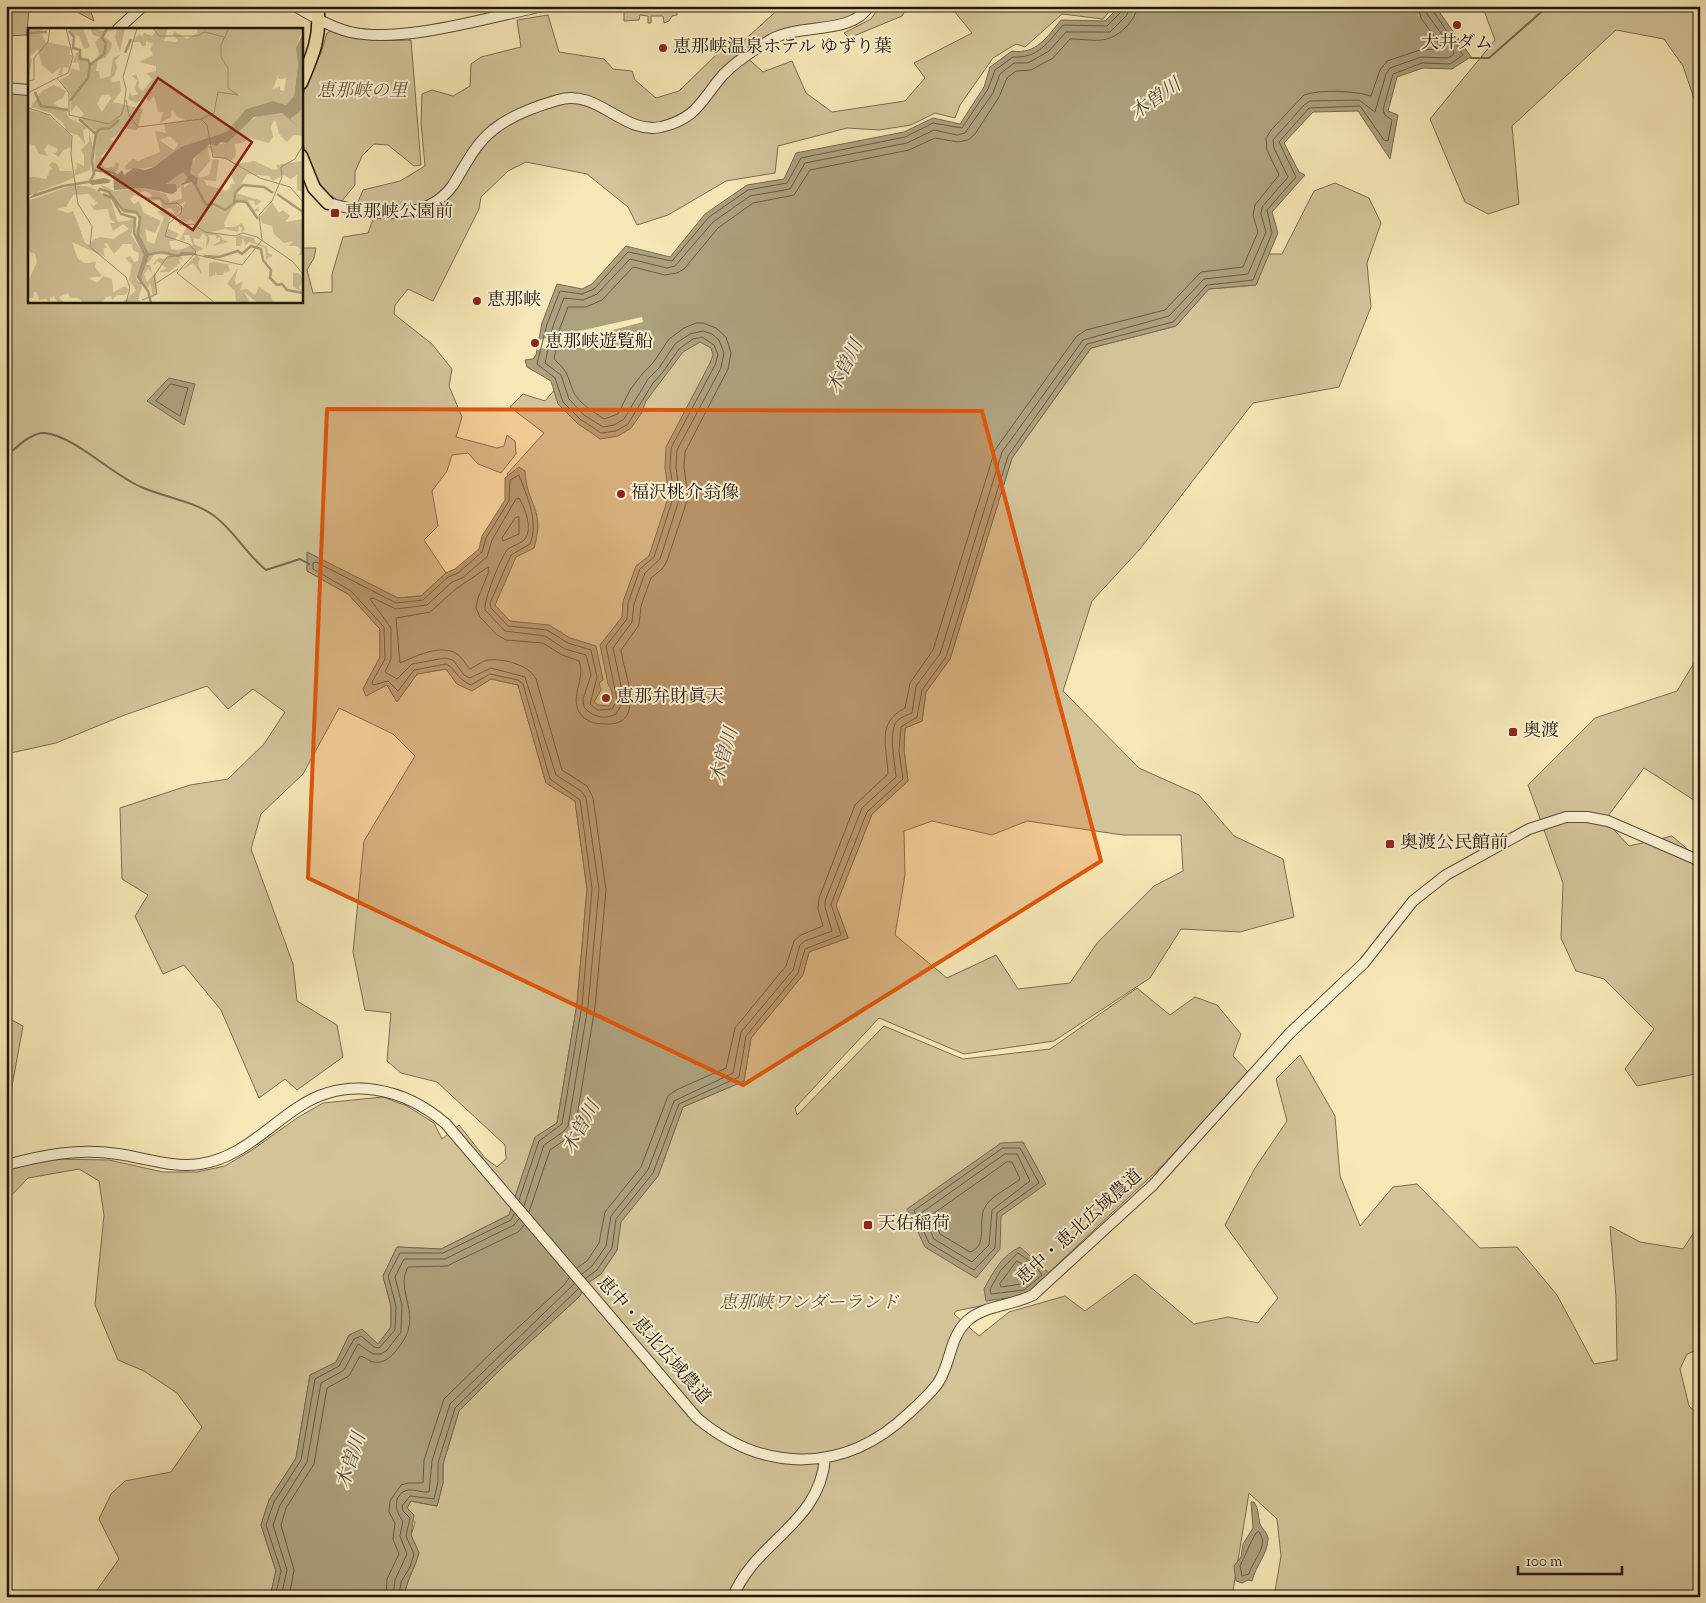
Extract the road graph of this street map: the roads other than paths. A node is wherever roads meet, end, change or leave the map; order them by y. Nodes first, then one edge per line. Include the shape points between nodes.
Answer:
1 (142, 6) edge
2 (294, 6) edge
3 (316, 6) edge
4 (543, 6) edge
5 (869, 6) edge
6 (319, 20) junction
7 (119, 28) edge
8 (302, 80) edge
9 (6, 88) edge
10 (28, 90) edge
11 (302, 158) edge
12 (328, 203) joint
13 (1700, 862) edge
14 (6, 1166) edge
15 (825, 1458) junction
16 (733, 1597) edge

1 - 7 street
2 - 6 street
3 - 6 main road
4 - 6 street via 403,34 353,33
5 - 12 street via 858,18 842,25 803,28 771,40 730,69 700,107 669,124 644,127 584,99 559,100 493,130 477,147 446,193 427,208 400,213
6 - 8 main road via 317,43
9 - 10 street
11 - 12 main road via 314,188
13 - 15 street, 恵中・恵北広域農道 via 1602,820 1566,817 1529,829 1446,875 1413,901 1364,963 1289,1034 1153,1185 1033,1295 984,1311 968,1320 954,1339 938,1383 902,1420 864,1445
14 - 15 street, 恵中・恵北広域農道 via 75,1151 119,1154 171,1165 200,1164 215,1161 242,1148 316,1097 363,1087 395,1093 429,1110 446,1124 688,1409 717,1434 769,1455
15 - 16 street via 824,1476 813,1500 754,1565

